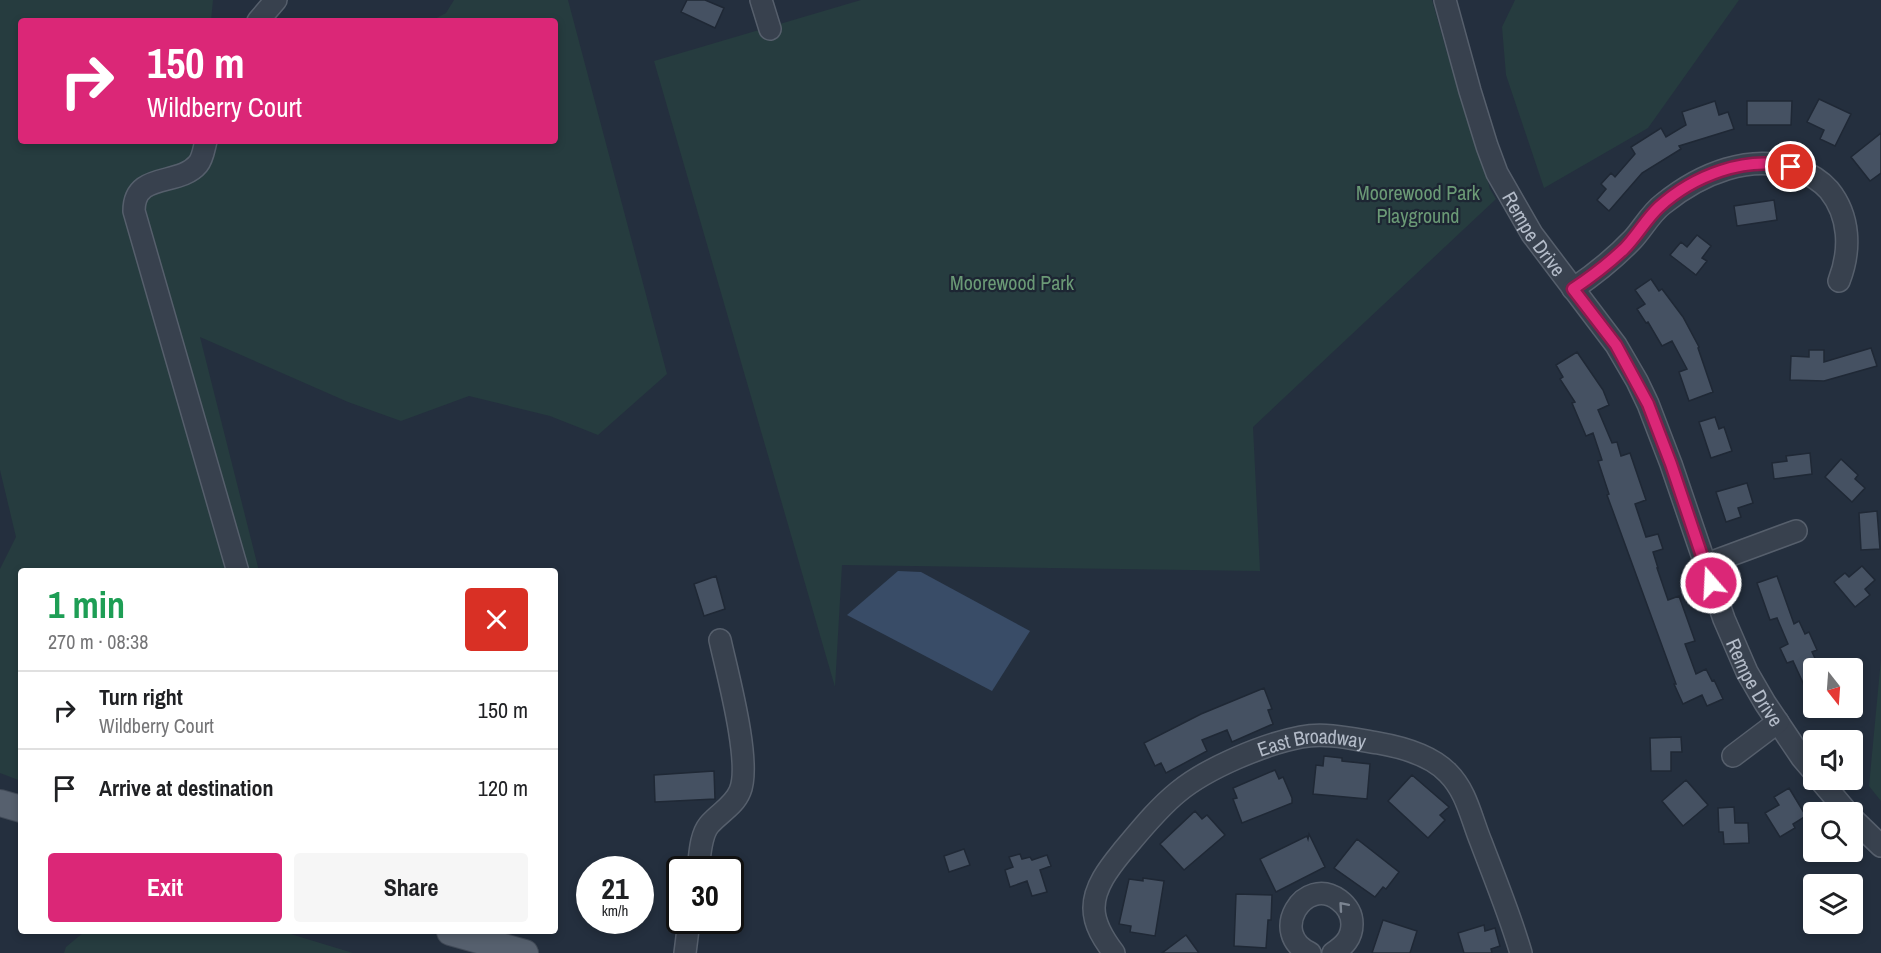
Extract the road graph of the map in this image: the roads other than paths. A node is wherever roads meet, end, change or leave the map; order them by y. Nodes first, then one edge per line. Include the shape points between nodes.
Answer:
1 (276, 0) edge
2 (761, 0) edge
3 (1445, 0) edge
4 (261, 18) edge
5 (770, 29) dead end
6 (205, 144) edge
7 (1839, 281) dead end
8 (1573, 289) junction
9 (1796, 531) dead end
10 (1704, 565) junction
11 (237, 568) edge
12 (720, 640) dead end
13 (1778, 722) junction
14 (1733, 756) dead end
15 (1803, 759) edge
16 (1828, 790) edge
17 (1839, 802) edge
18 (0, 803) edge
19 (18, 808) edge
20 (1863, 829) edge
21 (1881, 846) edge
22 (700, 856) edge
23 (457, 934) edge
24 (687, 934) edge
25 (525, 953) edge
26 (684, 953) edge
27 (1114, 953) edge
28 (1310, 953) edge
29 (1333, 953) edge
30 (1521, 953) edge

1 - 4 street
2 - 5 street
3 - 8 street, Rempe Drive via 1497,173 1532,234
6 - 11 street via 201,159 191,170 139,191 134,210
7 - 8 street via 1848,244 1835,199 1822,183 1803,171 1762,162 1725,170 1686,187 1660,206 1624,249
8 - 10 street, Rempe Drive via 1616,345 1648,404
9 - 10 street
10 - 13 street, Rempe Drive via 1747,672
12 - 22 street via 744,772 741,791 708,827
13 - 14 street
13 - 15 street, Rempe Drive
16 - 17 street
18 - 19 main road
20 - 21 street
23 - 25 main road
24 - 26 street
27 - 30 street, East Broadway via 1098,927 1094,901 1110,866 1136,834 1177,792 1209,772 1283,741 1316,735 1409,751 1447,772 1464,795
29 -> 28 street via 1349,939 1351,916 1342,902 1322,894 1299,904 1291,921 1296,943

